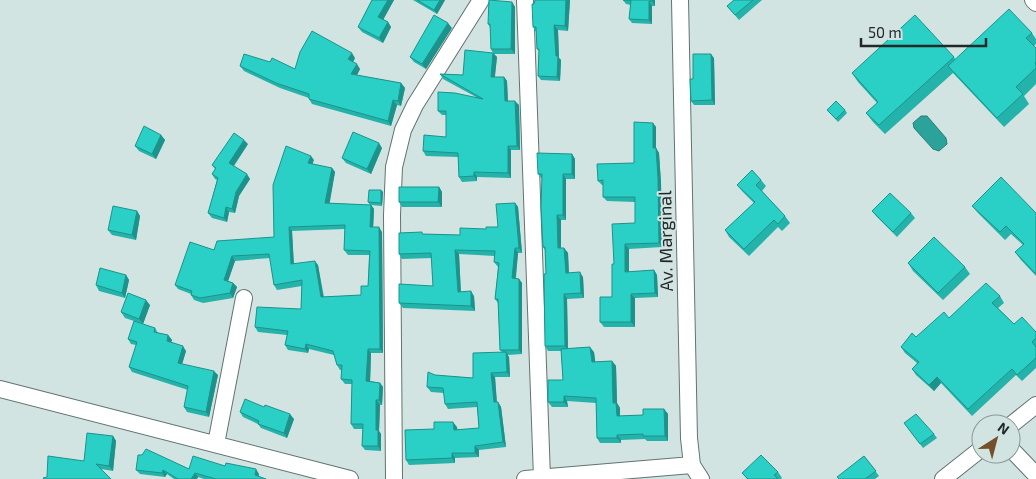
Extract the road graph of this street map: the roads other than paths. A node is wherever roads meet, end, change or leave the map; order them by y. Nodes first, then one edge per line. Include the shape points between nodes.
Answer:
1 (481, 0) edge
2 (525, 0) edge
3 (680, 0) edge
4 (1033, 0) edge
5 (1036, 3) edge
6 (244, 298) dead end
7 (0, 389) edge
8 (1036, 405) edge
9 (1021, 417) edge
10 (216, 444) junction
11 (971, 457) edge
12 (1021, 459) edge
13 (692, 465) junction
14 (1036, 475) edge
15 (542, 478) edge
16 (350, 479) edge
17 (394, 479) edge
18 (525, 479) edge
19 (701, 479) edge
20 (944, 479) edge

1 - 17 street via 415,104 403,130 394,167
2 - 15 street
3 - 13 street, Av. Marginal
4 - 5 street
6 - 10 street
7 - 10 street
8 - 9 street
10 - 16 street
11 - 20 street
12 - 14 street
13 - 15 street
13 - 19 street, Av. Marginal
15 - 18 street

